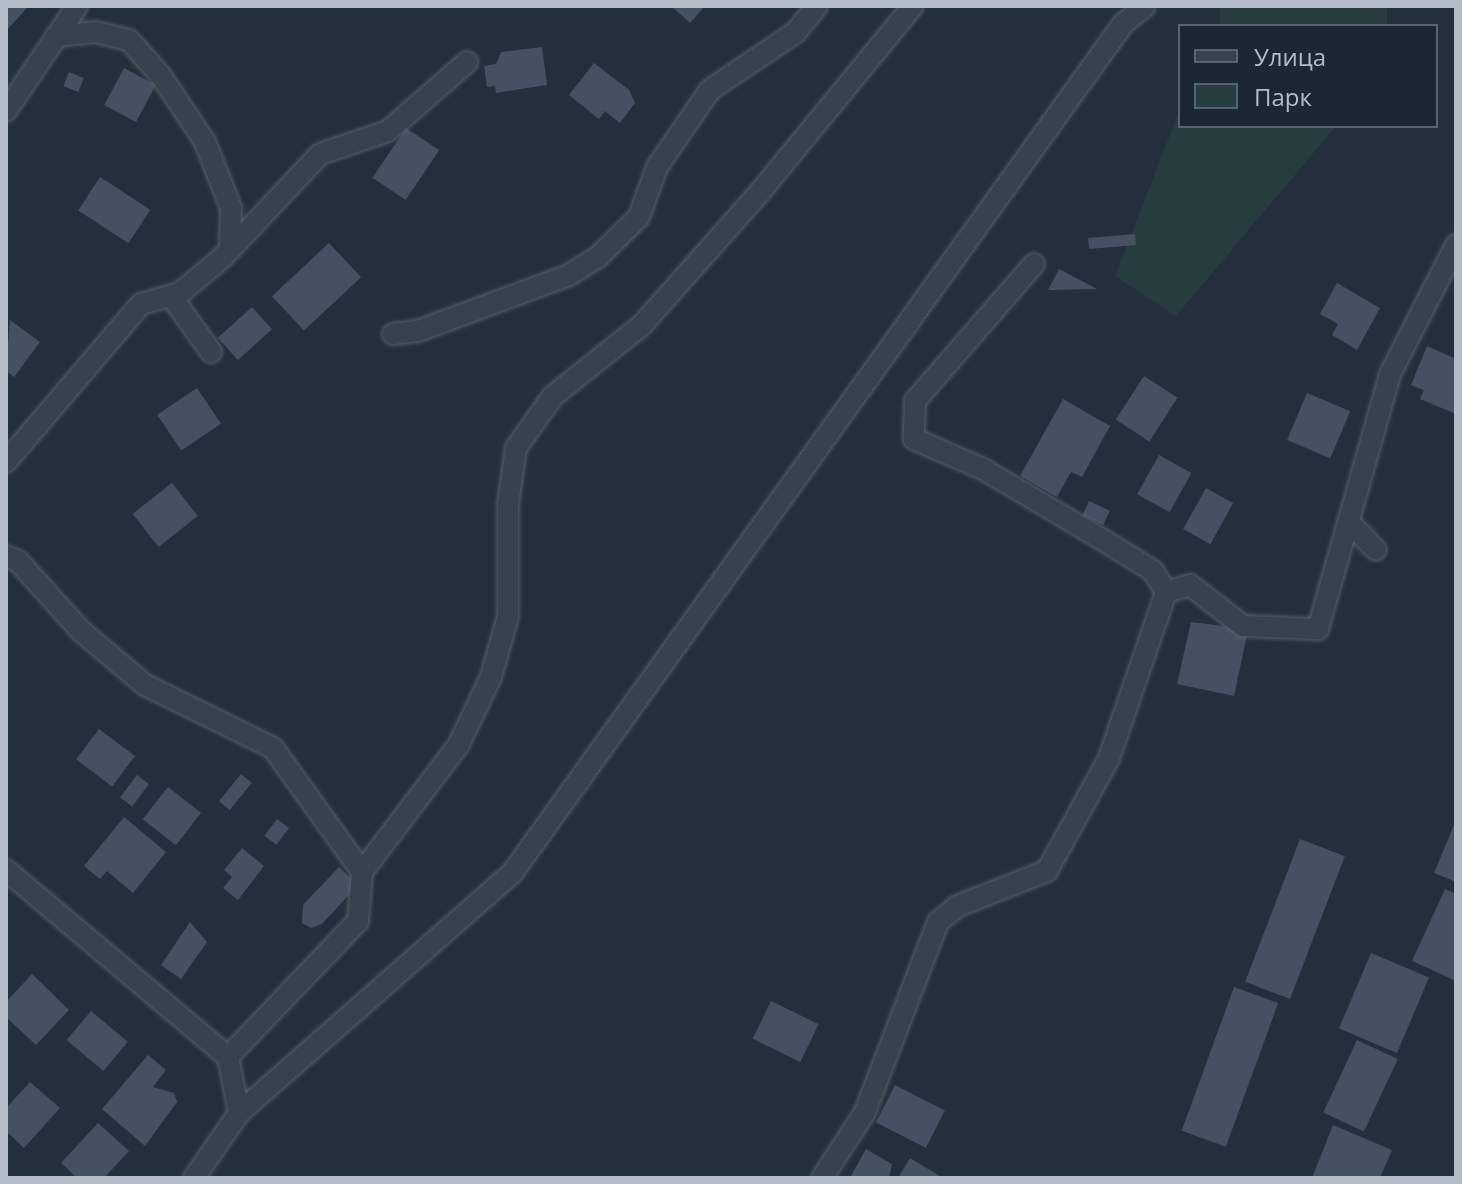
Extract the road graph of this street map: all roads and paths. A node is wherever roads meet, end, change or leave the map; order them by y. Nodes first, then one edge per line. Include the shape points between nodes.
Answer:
1 (77, 6) edge
2 (817, 6) edge
3 (913, 6) edge
4 (1145, 6) edge
5 (56, 36) junction
6 (467, 62) dead end
7 (6, 111) edge
8 (1456, 245) edge
9 (230, 250) junction
10 (1034, 264) dead end
11 (171, 296) junction
12 (393, 334) dead end
13 (211, 352) dead end
14 (6, 462) edge
15 (1348, 521) junction
16 (1376, 550) dead end
17 (6, 556) edge
18 (1166, 592) junction
19 (6, 870) edge
20 (362, 872) junction
21 (228, 1057) junction
22 (239, 1113) junction
23 (194, 1178) edge
24 (822, 1178) edge

1 - 5 street
2 - 12 street via 796,32 710,90 657,167 639,217 598,257 569,275 418,331
3 - 20 street via 642,325 553,396 516,448 508,504 508,616 491,677 459,744
4 - 22 street via 1123,24 513,872
5 - 7 street
5 - 9 street via 96,32 129,40 161,76 205,142 231,208
6 - 9 street via 388,131 320,154
8 - 15 street via 1390,374
9 - 11 street
10 - 18 street via 915,401 914,439 983,469 1103,540 1153,571
11 - 13 street
11 - 14 street via 141,304
15 - 16 street
15 - 18 street via 1318,629 1243,626 1190,585
17 - 20 street via 18,561 81,631 145,685 273,748
18 - 24 street via 1109,758 1047,871 958,906 938,922 865,1112
19 - 21 street
20 - 21 street via 358,921
21 - 22 street
22 - 23 street

